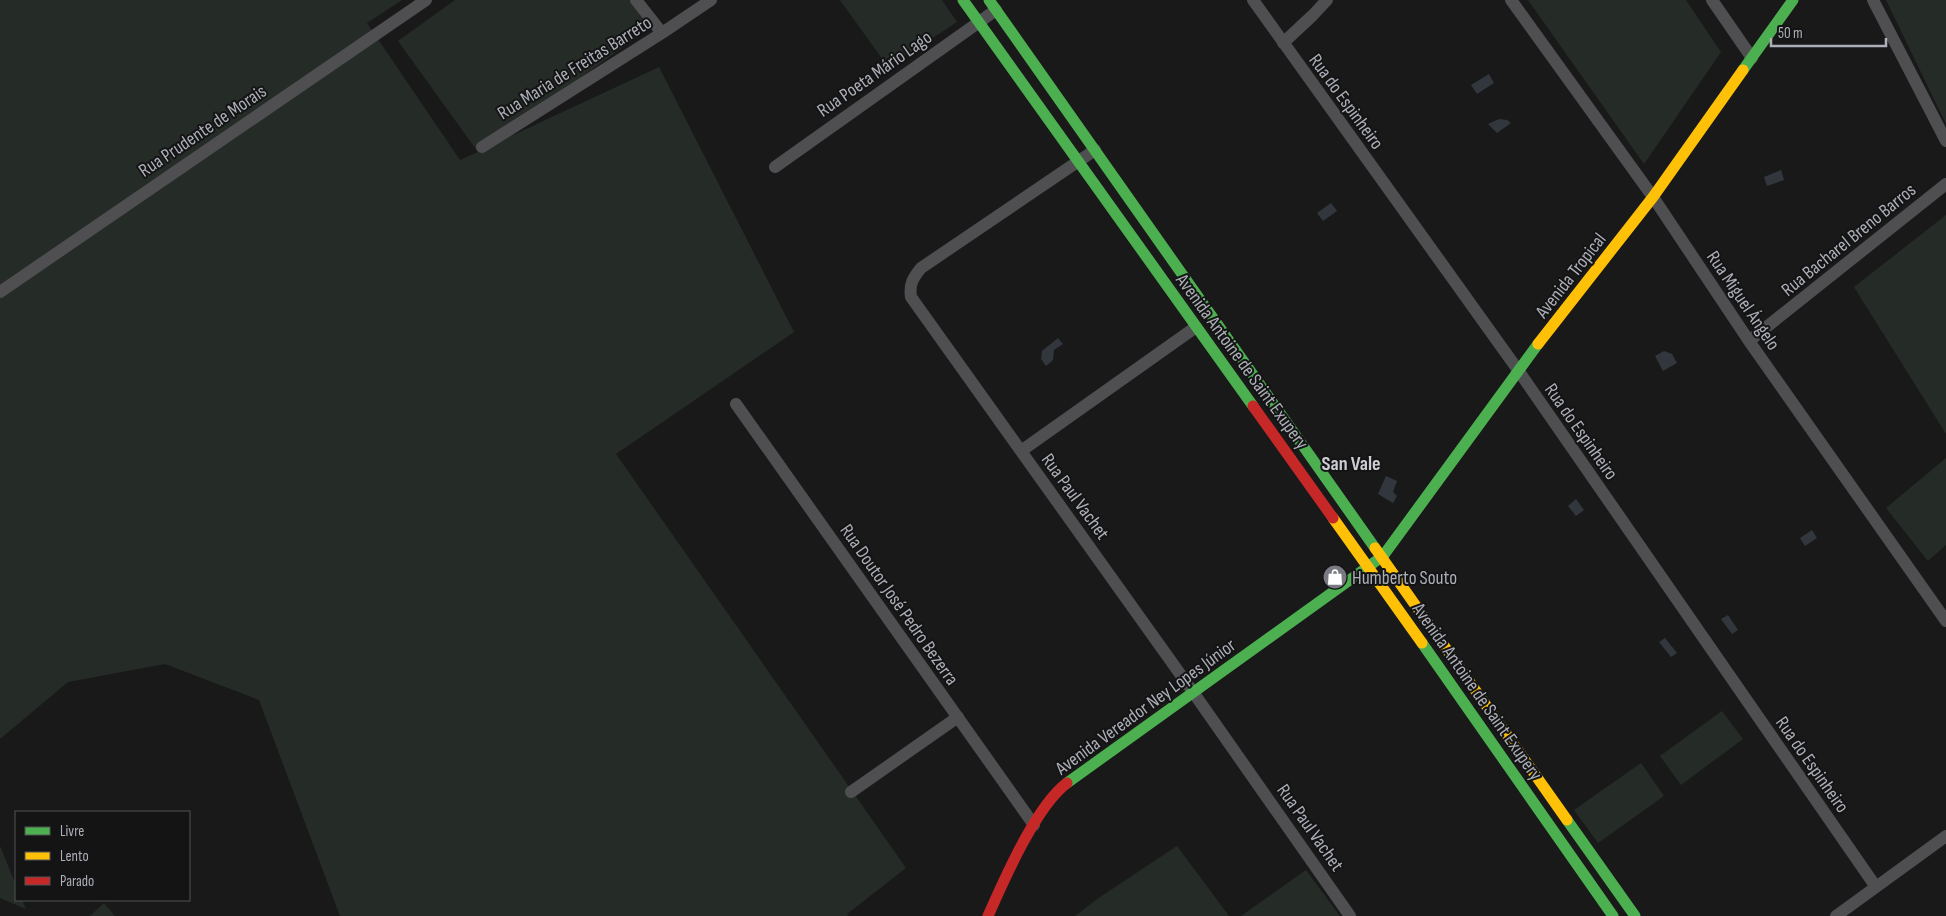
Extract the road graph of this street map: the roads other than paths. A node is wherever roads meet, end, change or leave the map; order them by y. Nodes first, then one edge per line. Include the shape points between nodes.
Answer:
1 (426, 0) edge
2 (636, 0) edge
3 (710, 0) edge
4 (963, 0) edge
5 (1253, 0) edge
6 (1327, 0) edge
7 (1511, 0) edge
8 (1712, 0) edge
9 (1793, 0) edge
10 (1873, 0) edge
11 (993, 5) edge
12 (979, 22) junction
13 (662, 33) junction
14 (1283, 43) junction
15 (1752, 58) junction
16 (1946, 141) edge
17 (482, 147) dead end
18 (1095, 150) junction
19 (1078, 160) junction
20 (775, 167) dead end
21 (1946, 184) edge
22 (1653, 198) junction
23 (0, 292) edge
24 (1196, 327) junction
25 (1749, 341) junction
26 (1518, 370) junction
27 (736, 404) dead end
28 (1021, 451) junction
29 (1383, 556) junction
30 (1369, 567) junction
31 (1946, 621) edge
32 (1193, 692) junction
33 (1492, 712) junction
34 (958, 717) junction
35 (1478, 721) junction
36 (851, 792) dead end
37 (1560, 809) junction
38 (1545, 818) junction
39 (1034, 825) junction
40 (1946, 836) edge
41 (1876, 887) junction
42 (988, 916) edge
43 (1350, 916) edge
44 (1613, 916) edge
45 (1635, 916) edge
46 (1836, 916) edge

1 - 23 street, Rua Prudente de Morais
2 - 13 street
3 - 13 street, Rua Maria de Freitas Barreto
4 - 12 street, Avenida Antoine de Saint Exupery
5 - 14 street, Rua do Espinheiro
6 - 14 street
7 - 22 street, Rua Miguel Ángelo
8 - 15 street
9 - 15 street, Avenida Tropical
10 - 16 street
11 - 12 street, Rua Poeta Mário Lago
11 - 18 street, Avenida Antoine de Saint Exupery
12 - 19 street, Avenida Antoine de Saint Exupery
12 - 20 street, Rua Poeta Mário Lago
13 - 17 street, Rua Maria de Freitas Barreto
14 - 26 street, Rua do Espinheiro
15 - 22 street, Avenida Tropical
18 - 19 street, Rua Paul Vachet
18 - 29 street, Avenida Antoine de Saint Exupery
19 - 24 street, Avenida Antoine de Saint Exupery
19 - 28 street, Rua Paul Vachet via 921,268 909,288 917,308
21 - 25 street, Rua Bacharel Breno Barros
22 - 25 street, Rua Miguel Ángelo
22 - 26 street, Avenida Tropical
24 - 28 street
24 - 30 street, Avenida Antoine de Saint Exupery
25 - 31 street, Rua Miguel Ángelo
26 - 29 street, Avenida Tropical
26 - 41 street, Rua do Espinheiro
27 - 34 street, Rua Doutor José Pedro Bezerra
28 - 32 street, Rua Paul Vachet
29 - 30 street, Avenida Tropical
29 - 33 street, Avenida Antoine de Saint Exupery
30 - 32 street, Avenida Vereador Ney Lopes Júnior
30 - 35 street, Avenida Antoine de Saint Exupery
32 - 39 street, Avenida Vereador Ney Lopes Júnior via 1059,789
32 - 43 street, Rua Paul Vachet
33 - 35 street
33 - 37 street, Avenida Antoine de Saint Exupery
34 - 36 street
34 - 39 street, Rua Doutor José Pedro Bezerra
35 - 38 street, Avenida Antoine de Saint Exupery
37 - 38 street
37 - 45 street, Avenida Antoine de Saint Exupery
38 - 44 street, Avenida Antoine de Saint Exupery
39 - 42 street, Avenida Vereador Ney Lopes Júnior
40 - 41 street
41 - 46 street

